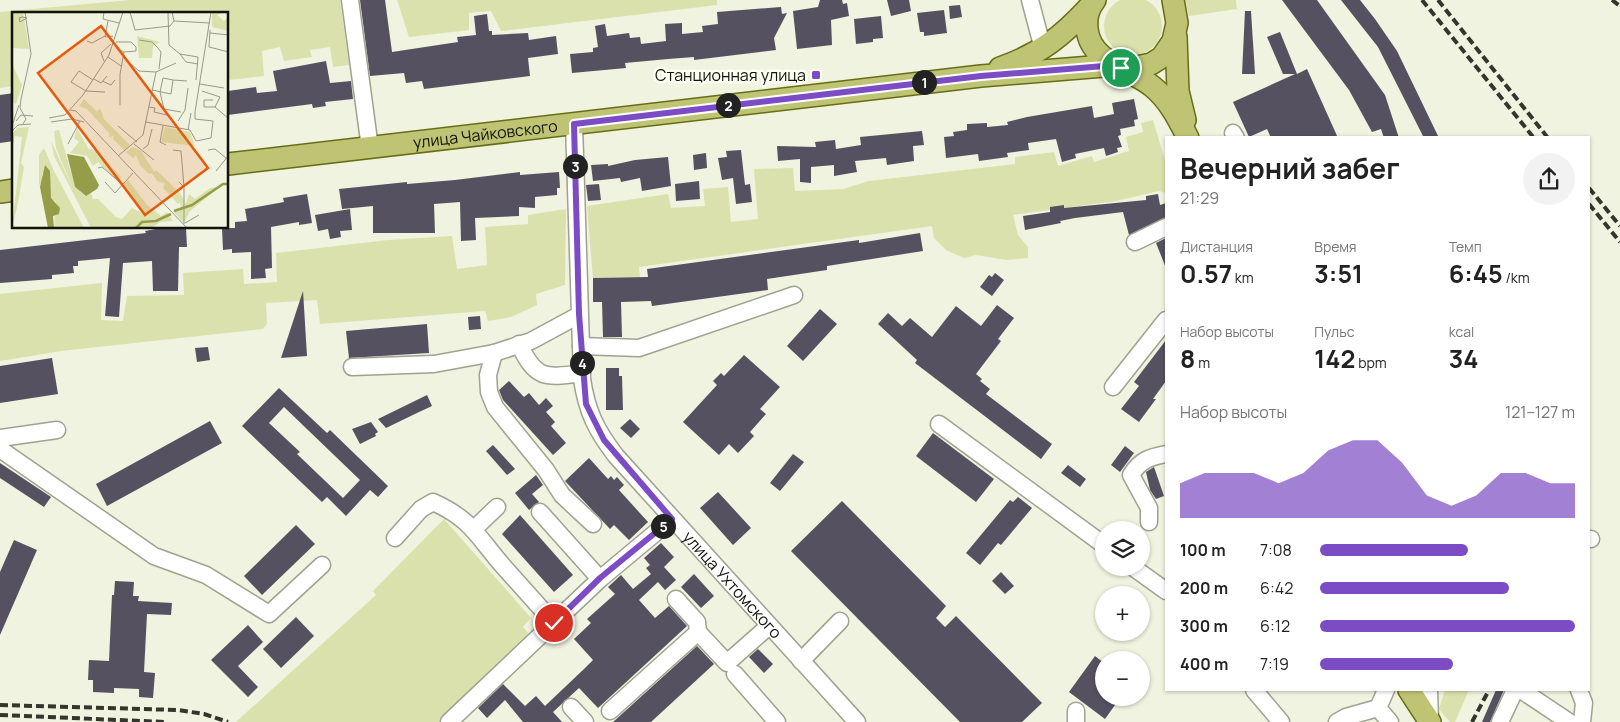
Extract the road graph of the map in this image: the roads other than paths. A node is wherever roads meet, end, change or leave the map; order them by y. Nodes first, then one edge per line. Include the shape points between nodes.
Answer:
1 (1030, 0) edge
2 (350, 1) edge
3 (1093, 3) edge
4 (1173, 12) edge
5 (1043, 49) junction
6 (1121, 68) junction
7 (981, 76) junction
8 (574, 124) junction
9 (1188, 136) edge
10 (1189, 136) edge
11 (370, 148) junction
12 (229, 164) edge
13 (1165, 227) edge
14 (1135, 242) dead end
15 (794, 295) dead end
16 (579, 314) junction
17 (1165, 321) edge
18 (519, 344) junction
19 (581, 346) junction
20 (494, 353) junction
21 (352, 367) dead end
22 (582, 373) junction
23 (1113, 387) dead end
24 (939, 424) dead end
25 (57, 430) dead end
26 (0, 438) edge
27 (0, 449) edge
28 (1165, 454) edge
29 (497, 508) dead end
30 (540, 512) dead end
31 (672, 519) junction
32 (1149, 521) edge
33 (593, 524) dead end
34 (474, 529) junction
35 (395, 538) dead end
36 (1095, 539) edge
37 (322, 565) dead end
38 (1145, 576) edge
39 (600, 578) junction
40 (1165, 590) edge
41 (676, 598) dead end
42 (840, 621) dead end
43 (554, 623) junction
44 (769, 626) junction
45 (698, 632) junction
46 (801, 661) junction
47 (735, 674) dead end
48 (1255, 691) edge
49 (1386, 691) edge
50 (1410, 691) edge
51 (1429, 691) edge
52 (1521, 691) edge
53 (1579, 691) edge
54 (571, 707) dead end
55 (1378, 708) junction
56 (610, 712) dead end
57 (449, 722) edge
58 (585, 722) edge
59 (777, 722) edge
60 (857, 722) edge
61 (1282, 722) edge
62 (1337, 722) edge
63 (1390, 722) edge
64 (1430, 722) edge
65 (1500, 722) edge
66 (1569, 722) edge
67 (1582, 722) edge

1 - 5 street
2 - 11 street
3 - 5 main road, улица Чайковского via 1068,30
3 - 6 main road via 1086,24 1092,45 1104,58
4 - 6 main road, улица Чайковского via 1173,41 1162,57 1142,67
4 - 10 main road via 1178,91
5 - 7 main road, улица Чайковского
6 - 7 main road, улица Чайковского via 1104,66
6 - 9 main road via 1160,93
7 - 8 main road, улица Чайковского
8 - 11 main road, улица Чайковского
8 - 16 street, улица Ухтомского
11 - 12 main road, улица Чайковского
13 - 14 street
15 - 19 street via 639,348
16 - 18 street via 531,341
16 - 19 street, улица Ухтомского
17 - 23 street
18 - 20 street
18 - 22 street via 529,365 544,375
19 - 22 street, улица Ухтомского
20 - 21 street via 434,364
20 - 33 street via 488,375 489,392 495,407 562,495
22 - 31 street, улица Ухтомского via 586,404 604,440
24 - 36 street
25 - 26 street
27 - 37 street via 154,556 206,575 268,614
28 - 32 street via 1148,458 1136,466 1131,475 1149,508
29 - 34 street
30 - 39 street
31 - 39 street
31 - 44 street, улица Ухтомского
34 - 35 street via 451,510 433,502 415,514
34 - 43 street
38 - 40 street
39 - 43 street
41 - 45 street via 697,622
42 - 46 street
43 - 57 street
44 - 45 street via 727,663
44 - 46 street, улица Ухтомского
45 - 56 street
46 - 60 street, улица Ухтомского
47 - 59 street
48 - 61 street
49 - 55 street
50 - 64 main road
51 - 64 street
52 - 65 street
52 - 66 street
53 - 67 street via 1584,703
54 - 58 street
55 - 62 street
55 - 63 street

